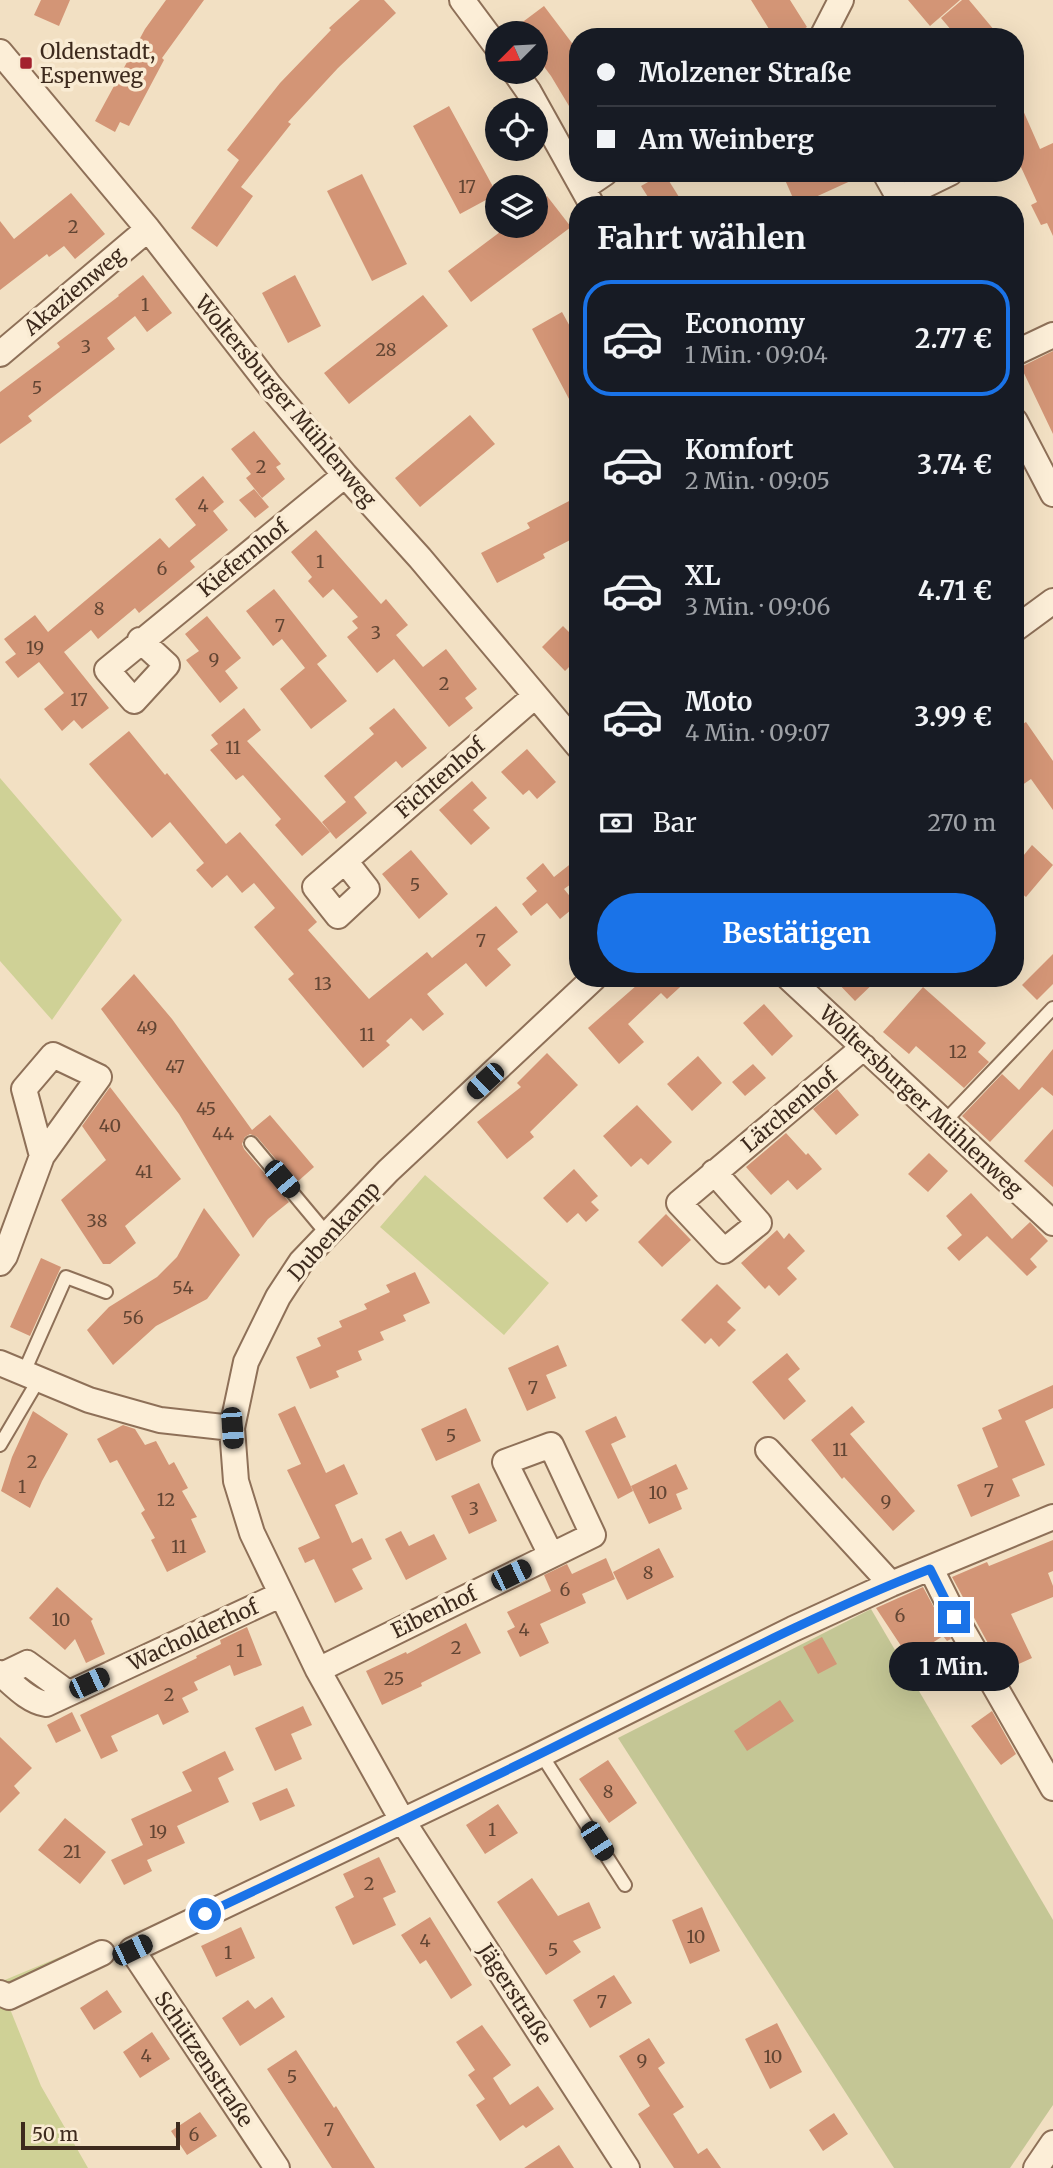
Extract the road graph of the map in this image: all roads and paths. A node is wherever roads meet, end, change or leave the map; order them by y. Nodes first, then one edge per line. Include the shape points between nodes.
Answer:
1 (841, 0) edge
2 (472, 4) edge
3 (485, 26) edge
4 (827, 28) edge
5 (0, 52) edge
6 (523, 84) edge
7 (569, 163) edge
8 (934, 182) edge
9 (910, 196) edge
10 (148, 229) junction
11 (1053, 335) edge
12 (1024, 349) edge
13 (0, 354) edge
14 (1024, 438) edge
15 (345, 475) junction
16 (1053, 494) edge
17 (1053, 601) edge
18 (1024, 622) edge
19 (140, 640) dead end
20 (535, 696) junction
21 (569, 736) edge
22 (345, 861) dead end
23 (584, 987) edge
24 (799, 987) edge
25 (1053, 1008) edge
26 (863, 1048) junction
27 (944, 1122) junction
28 (251, 1143) dead end
29 (42, 1156) dead end
30 (714, 1172) dead end
31 (1053, 1223) edge
32 (327, 1234) junction
33 (0, 1263) edge
34 (106, 1292) dead end
35 (0, 1363) edge
36 (31, 1376) junction
37 (232, 1428) junction
38 (0, 1445) edge
39 (768, 1450) dead end
40 (1053, 1517) edge
41 (551, 1555) dead end
42 (930, 1569) junction
43 (891, 1584) junction
44 (280, 1595) junction
45 (318, 1670) junction
46 (1, 1674) edge
47 (541, 1754) junction
48 (1053, 1788) edge
49 (402, 1820) junction
50 (625, 1885) dead end
51 (102, 1953) dead end
52 (0, 1993) edge
53 (1053, 2143) edge
54 (277, 2168) edge
55 (627, 2168) edge
56 (1036, 2168) edge

1 - 4 street
2 - 3 street
5 - 10 street, Woltersburger Mühlenweg
6 - 7 street
8 - 9 street
10 - 13 street, Akazienweg
10 - 15 street, Woltersburger Mühlenweg
11 - 12 street
14 - 16 street
15 - 19 street, Kiefernhof
15 - 20 street, Woltersburger Mühlenweg
17 - 18 street
20 - 21 street, Woltersburger Mühlenweg
20 - 22 street, Fichtenhof
23 - 32 street, Dubenkamp
24 - 26 street, Woltersburger Mühlenweg
25 - 27 lane
26 - 27 street, Woltersburger Mühlenweg
26 - 30 street, Lärchenhof
27 - 31 street, Woltersburger Mühlenweg
28 - 32 lane
29 - 33 street
32 - 37 street, Dubenkamp via 302,1262 261,1328 246,1362
34 - 36 lane via 66,1277
35 - 36 street
36 - 37 street via 89,1400 160,1420
36 - 38 lane
37 - 44 street, Dubenkamp via 236,1480 251,1533
39 - 43 street
40 - 42 street
41 - 45 street, Eibenhof
42 - 43 street
42 - 48 street
43 - 47 street
44 - 45 street, Dubenkamp
44 - 46 street, Wacholderhof via 68,1693 27,1663
45 - 49 street, Dubenkamp
47 - 49 street
47 - 50 lane
49 - 54 street, Schützenstraße via 132,1950
49 - 55 street, Jägerstraße
51 - 52 street via 9,1997
53 - 56 street

